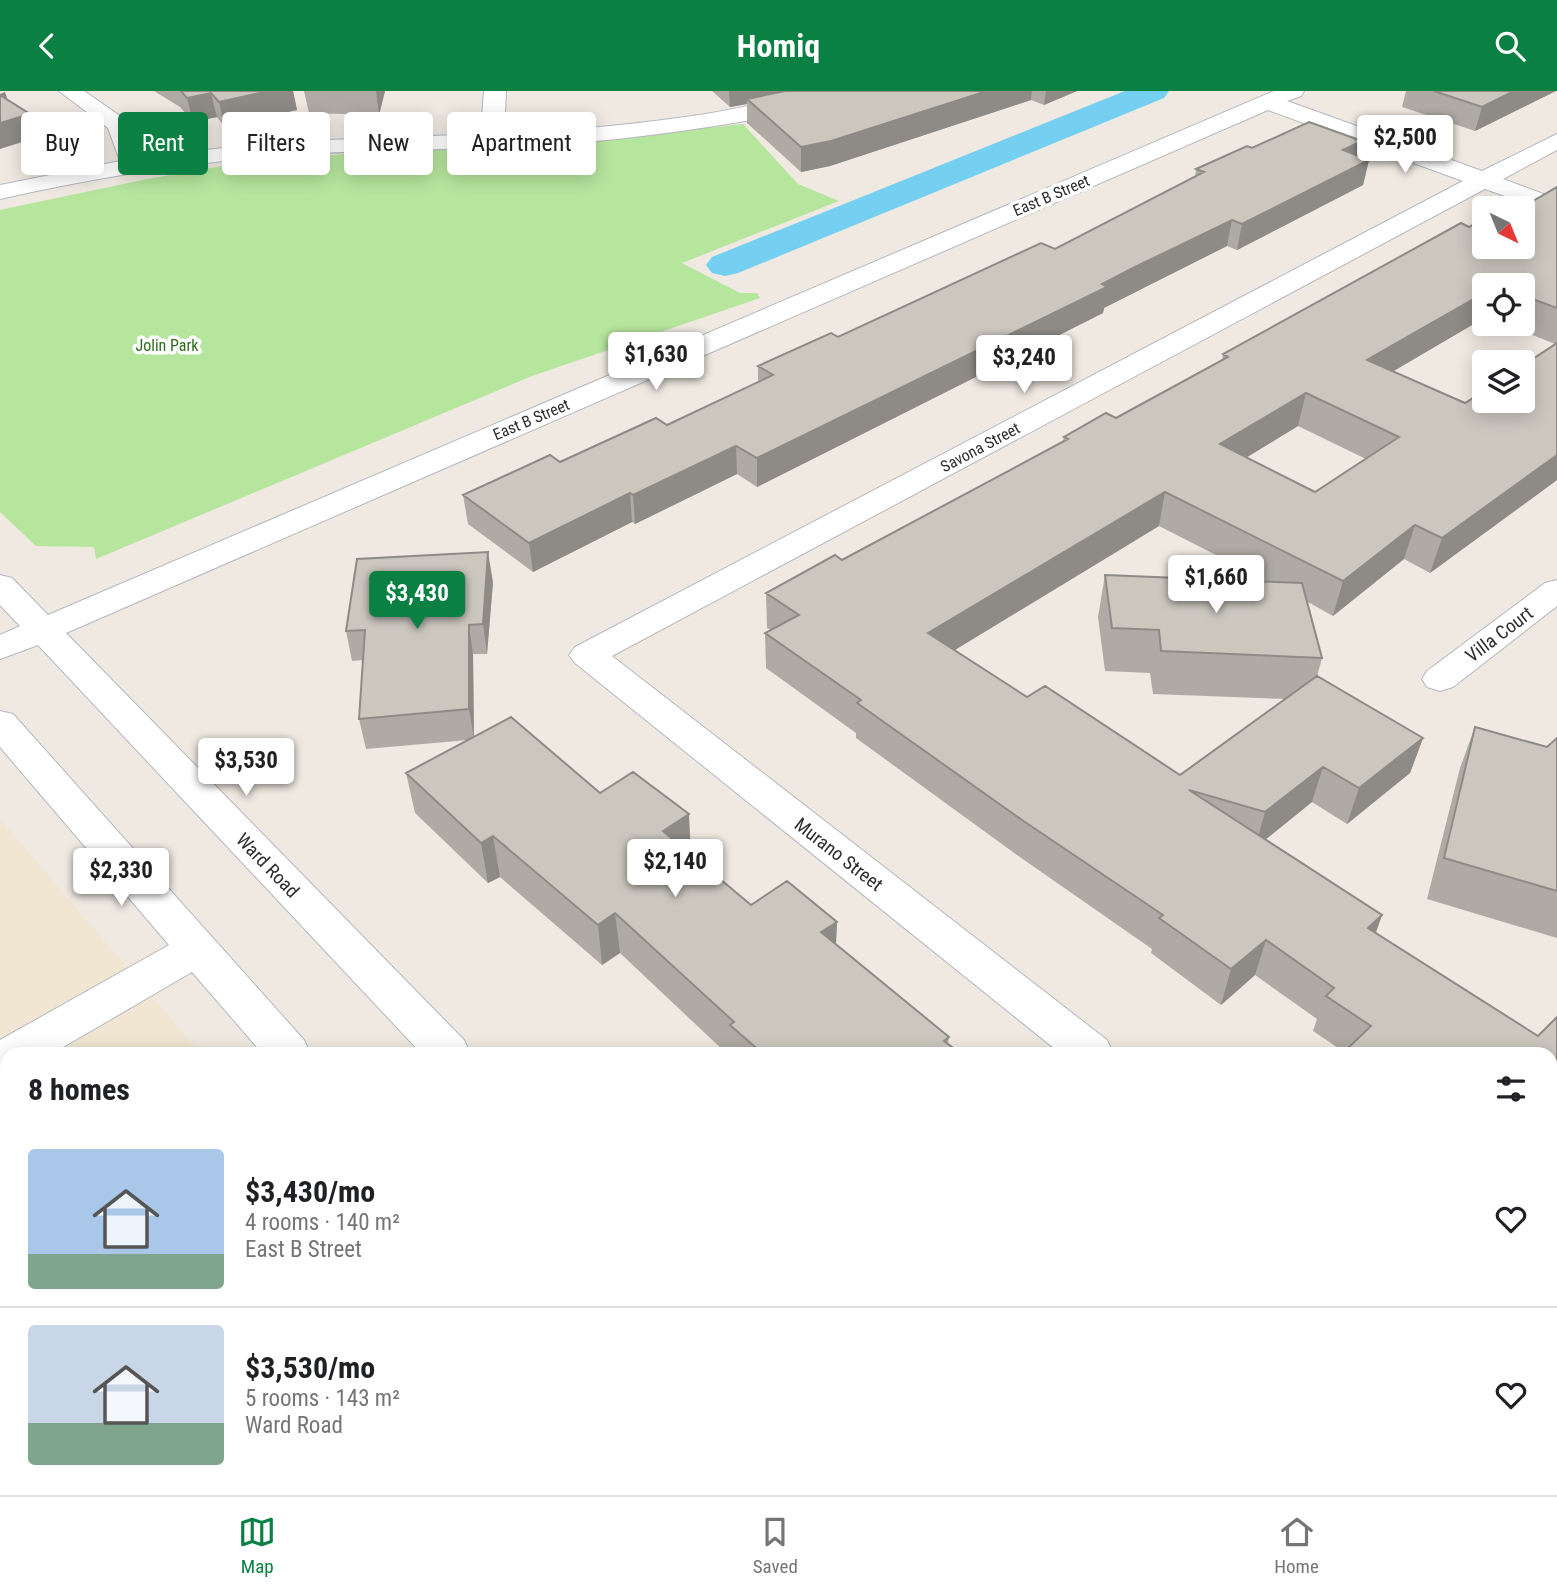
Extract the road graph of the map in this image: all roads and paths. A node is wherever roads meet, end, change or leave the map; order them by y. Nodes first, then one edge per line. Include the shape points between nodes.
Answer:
1 (70, 91) edge
2 (495, 91) edge
3 (854, 91) edge
4 (1280, 96) edge
5 (494, 112) edge
6 (118, 125) edge
7 (596, 133) edge
8 (1557, 141) edge
9 (447, 142) edge
10 (208, 156) edge
11 (118, 168) edge
12 (1485, 180) junction
13 (0, 191) edge
14 (1557, 207) edge
15 (0, 585) edge
16 (1557, 590) edge
17 (43, 629) junction
18 (0, 648) edge
19 (587, 655) joint
20 (1440, 679) dead end
21 (0, 723) edge
22 (198, 949) junction
23 (26, 1047) edge
24 (283, 1047) edge
25 (442, 1047) edge
26 (1083, 1047) edge

1 - 6 street
2 - 5 street
3 - 7 street via 763,110
4 - 12 street
4 - 17 street, East B Street
8 - 12 street, Savona Street
9 - 10 street
11 - 13 street
12 - 14 street
12 - 19 street, Savona Street
15 - 17 street, Ward Road
16 - 20 street, Villa Court
17 - 18 street, East B Street
17 - 25 street, Ward Road
19 - 26 street, Murano Street
21 - 22 street
22 - 23 street
22 - 24 street

